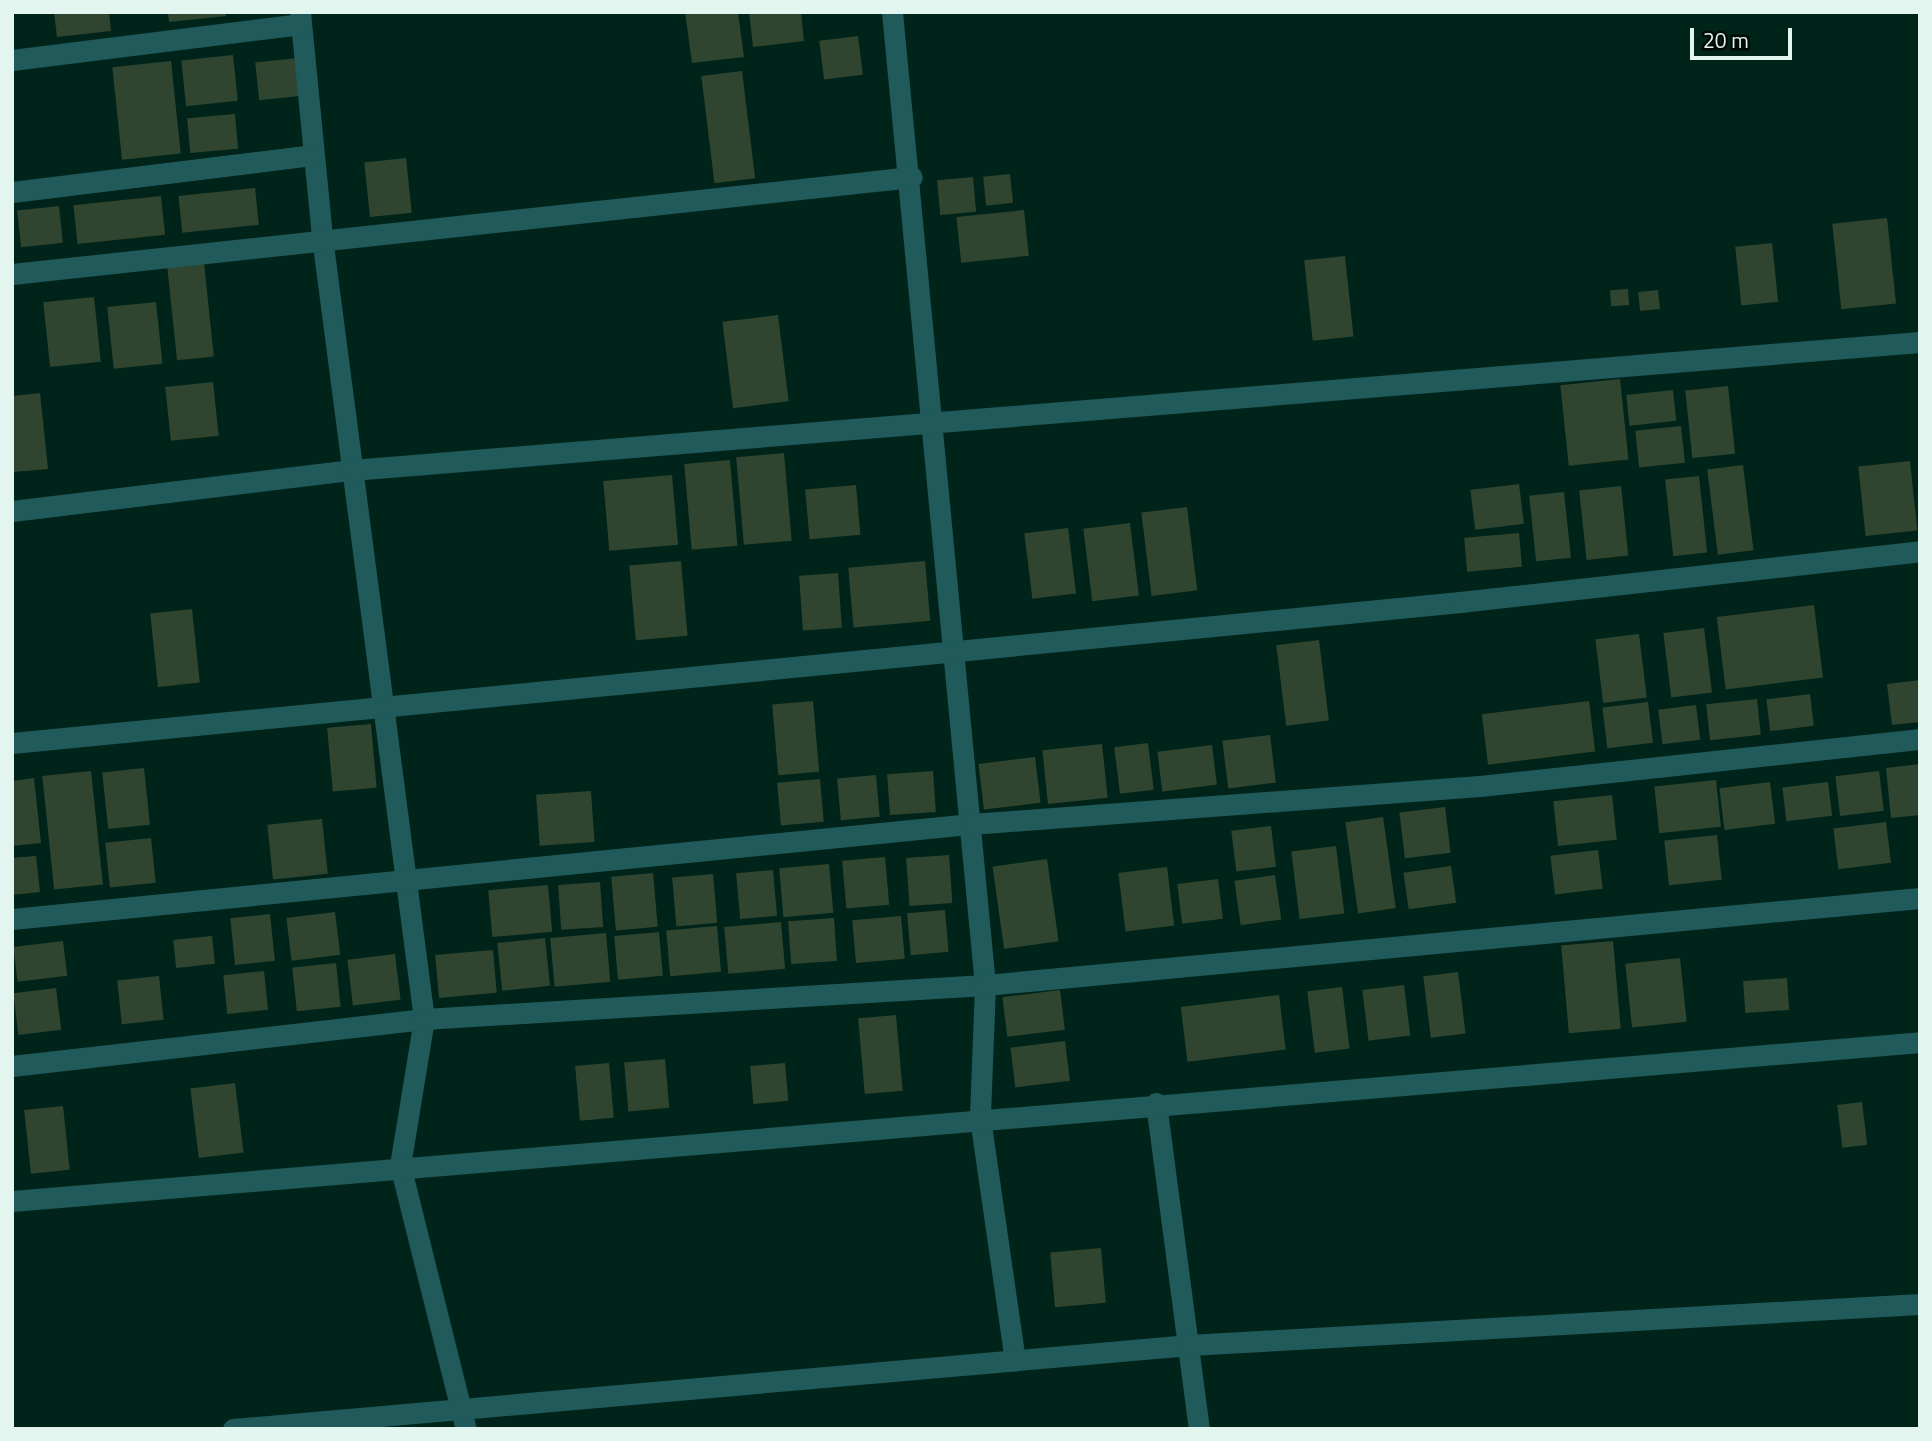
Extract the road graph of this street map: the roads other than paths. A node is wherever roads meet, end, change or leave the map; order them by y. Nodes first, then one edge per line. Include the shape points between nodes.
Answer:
1 (892, 12) edge
2 (300, 18) edge
3 (12, 60) edge
4 (314, 155) junction
5 (912, 177) junction
6 (12, 192) edge
7 (321, 237) junction
8 (12, 274) edge
9 (1920, 342) edge
10 (935, 423) junction
11 (352, 470) junction
12 (12, 511) edge
13 (1920, 551) edge
14 (955, 651) junction
15 (384, 707) junction
16 (1920, 739) edge
17 (12, 743) edge
18 (971, 824) junction
19 (408, 880) junction
20 (1920, 898) edge
21 (12, 919) edge
22 (985, 985) junction
23 (424, 1019) junction
24 (1920, 1042) edge
25 (12, 1066) edge
26 (1156, 1103) junction
27 (980, 1118) junction
28 (400, 1165) junction
29 (12, 1201) edge
30 (1920, 1304) edge
31 (1189, 1345) junction
32 (1015, 1360) junction
33 (465, 1419) edge
34 (233, 1429) edge
35 (1199, 1429) edge

1 - 5 street
2 - 3 street
2 - 4 street
4 - 6 street
4 - 7 street
5 - 7 street
5 - 10 street
7 - 8 street
7 - 11 street
9 - 10 street
10 - 11 street
10 - 14 street
11 - 12 street
11 - 15 street
13 - 14 street
14 - 15 street
14 - 18 street
15 - 17 street
15 - 19 street
16 - 18 street via 1480,786
18 - 19 street
18 - 22 street
19 - 21 street
19 - 23 street
20 - 22 street
22 - 23 street
22 - 27 street
23 - 25 street
23 - 28 street
24 - 26 street
26 - 27 street
26 - 31 street
27 - 28 street
27 - 32 street
28 - 29 street
28 - 33 street
30 - 31 street
31 - 32 street
31 - 35 street
32 - 33 street
33 - 34 street

